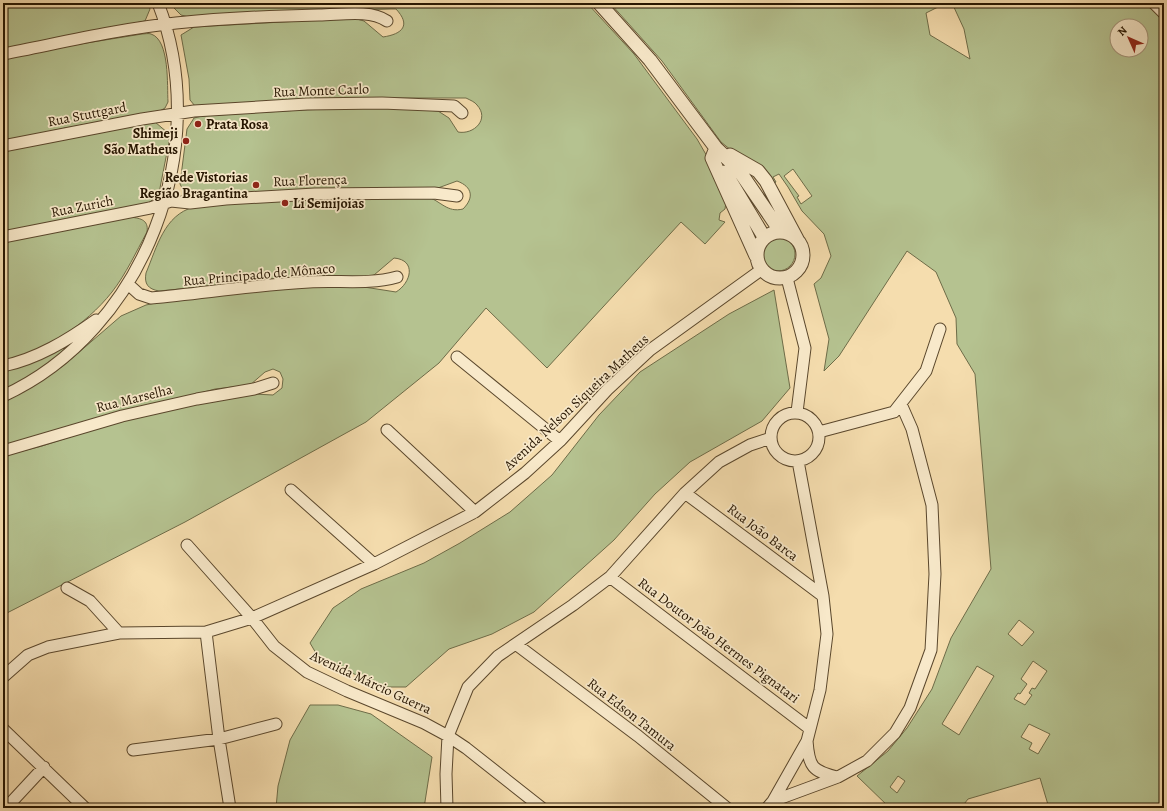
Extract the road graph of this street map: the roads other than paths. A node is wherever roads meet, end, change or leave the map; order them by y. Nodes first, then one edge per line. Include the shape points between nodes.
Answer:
1 (158, 3) edge
2 (599, 3) edge
3 (1155, 3) edge
4 (1164, 12) edge
5 (387, 21) dead end
6 (166, 25) junction
7 (3, 54) edge
8 (462, 114) dead end
9 (178, 115) junction
10 (3, 146) edge
11 (716, 148) junction
12 (742, 166) junction
13 (723, 168) junction
14 (458, 196) dead end
15 (165, 202) junction
16 (780, 209) junction
17 (773, 232) junction
18 (3, 237) edge
19 (798, 240) junction
20 (756, 257) junction
21 (761, 270) junction
22 (397, 277) dead end
23 (786, 278) junction
24 (128, 284) junction
25 (105, 313) junction
26 (940, 329) dead end
27 (457, 356) dead end
28 (3, 366) edge
29 (273, 383) dead end
30 (3, 396) edge
31 (901, 404) junction
32 (797, 412) junction
33 (387, 430) dead end
34 (819, 432) junction
35 (771, 438) junction
36 (560, 441) junction
37 (3, 451) edge
38 (798, 461) junction
39 (291, 490) dead end
40 (685, 493) junction
41 (475, 512) junction
42 (187, 545) dead end
43 (374, 564) junction
44 (610, 577) junction
45 (67, 588) dead end
46 (823, 596) junction
47 (252, 618) junction
48 (206, 632) junction
49 (119, 633) junction
50 (517, 644) junction
51 (3, 677) edge
52 (276, 724) dead end
53 (3, 728) edge
54 (809, 728) junction
55 (448, 736) junction
56 (219, 739) junction
57 (807, 741) junction
58 (133, 750) dead end
59 (44, 768) junction
60 (838, 777) junction
61 (770, 805) edge
62 (6, 808) edge
63 (85, 808) edge
64 (230, 808) edge
65 (447, 808) edge
66 (542, 808) edge
67 (728, 808) edge

1 - 6 street
2 - 11 street via 650,60
3 - 4 street
5 - 6 street via 382,17 361,14
6 - 7 street
6 - 9 street via 177,78
8 - 9 street, Rua Monte Carlo via 454,106 382,103 307,104 194,111
9 - 10 street, Rua Stuttgard via 142,119
9 - 15 street via 176,145
11 - 12 street
11 - 13 street
11 - 20 street via 712,158
12 - 13 street via 730,171
12 - 16 street via 758,171
12 - 17 street
13 - 17 street
14 - 15 street, Rua Florença via 434,193 315,194 190,203 175,200
15 - 18 street, Rua Zurich via 150,208
15 - 24 street via 149,243
16 - 17 street
16 - 19 street
17 - 19 street via 793,236
17 - 20 street via 759,245
19 - 23 street via 803,254 802,262 793,274
20 - 21 street
21 - 23 street via 772,278
21 - 36 street, Avenida Nelson Siqueira Matheus via 650,350 607,390
22 - 24 street, Rua Principado de Mônaco via 379,282 310,282 229,288 151,298 139,294
23 - 32 street via 805,348
24 - 25 street
25 - 28 street via 79,332 38,355
25 - 30 street via 73,351 45,372
26 - 31 street via 926,371
27 - 36 street
29 - 37 street, Rua Marselha via 122,416
31 - 34 street via 894,412
31 - 60 street via 912,429 932,505 935,574 931,650 910,708 895,733 867,761
32 - 34 street via 809,417
32 - 35 street via 779,419 772,430
33 - 41 street
34 - 38 street via 817,447 813,453
35 - 38 street via 777,453 783,458
35 - 40 street via 750,445 719,462
36 - 41 street, Avenida Nelson Siqueira Matheus via 525,474
38 - 46 street
39 - 43 street
40 - 44 street
40 - 46 street, Rua João Barca
41 - 43 street, Avenida Nelson Siqueira Matheus
42 - 47 street, Avenida Márcio Guerra
43 - 47 street, Avenida Nelson Siqueira Matheus
44 - 50 street
44 - 54 street, Rua Doutor João Hermes Pignatari
45 - 49 street via 90,601
46 - 54 street via 827,634 820,690
47 - 48 street, Avenida Nelson Siqueira Matheus
47 - 55 street, Avenida Márcio Guerra via 274,646 307,672
48 - 49 street, Avenida Nelson Siqueira Matheus
48 - 56 street
49 - 51 street, Avenida Nelson Siqueira Matheus via 48,647 28,655
50 - 55 street via 498,656 468,687
50 - 67 street, Rua Edson Tamura
52 - 56 street
53 - 59 street
54 - 57 street
55 - 65 street
55 - 66 street, Avenida Márcio Guerra
56 - 58 street
56 - 64 street
57 - 60 street via 809,761 821,773
57 - 61 street
59 - 62 street
59 - 63 street
60 - 61 street

